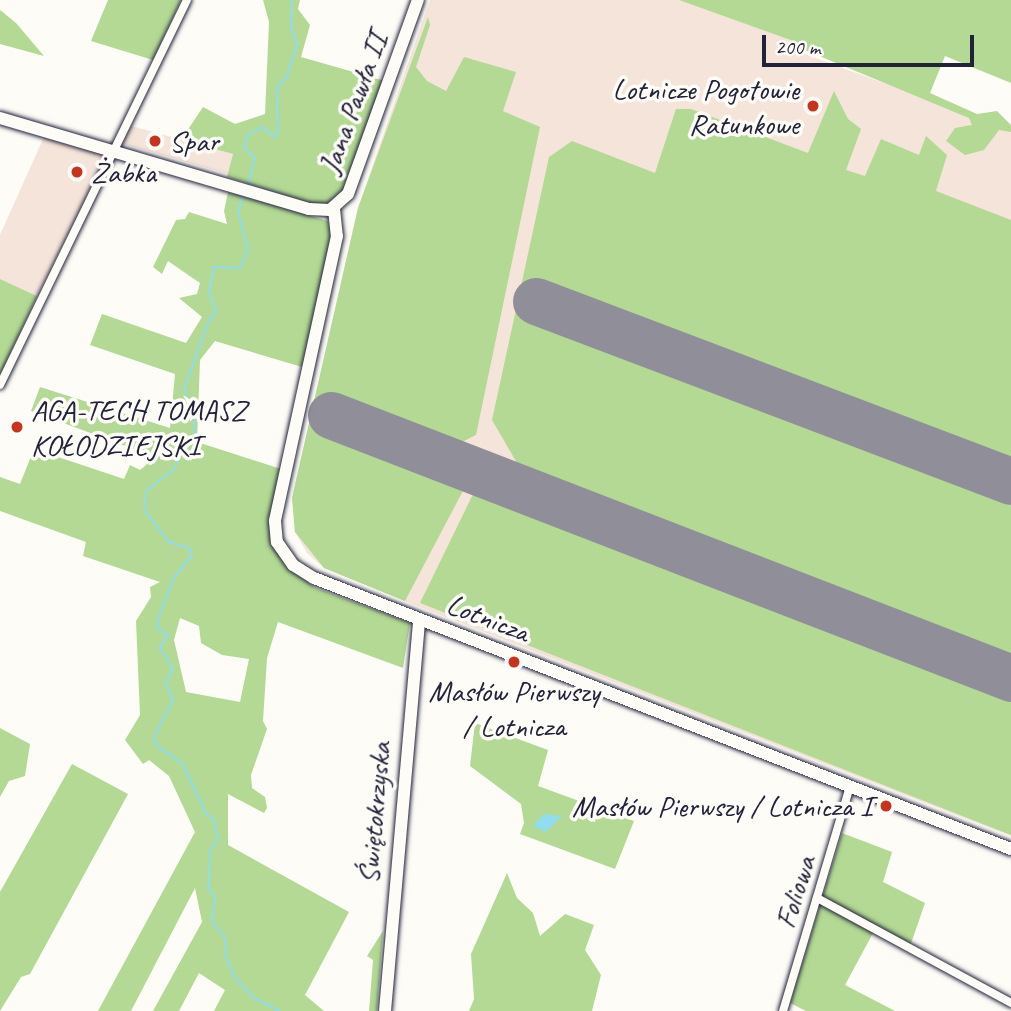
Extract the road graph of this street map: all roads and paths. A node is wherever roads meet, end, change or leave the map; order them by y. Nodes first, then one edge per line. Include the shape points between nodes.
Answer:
1 (187, 0) edge
2 (418, 0) edge
3 (0, 118) edge
4 (112, 151) junction
5 (334, 209) junction
6 (0, 385) edge
7 (419, 619) junction
8 (850, 786) junction
9 (1011, 849) edge
10 (817, 898) junction
11 (1011, 1003) edge
12 (385, 1011) edge
13 (783, 1011) edge

1 - 4 street
2 - 5 main road, Jana Pawła II via 348,194
3 - 4 main road, Jana Pawła II
4 - 5 main road, Jana Pawła II via 318,211
4 - 6 street
5 - 7 main road, Lotnicza via 337,236 275,532 281,553 302,572
7 - 8 main road, Lotnicza
7 - 12 main road, Świętokrzyska
8 - 9 main road, Lotnicza
8 - 10 street, Foliowa
10 - 11 street
10 - 13 street, Foliowa

